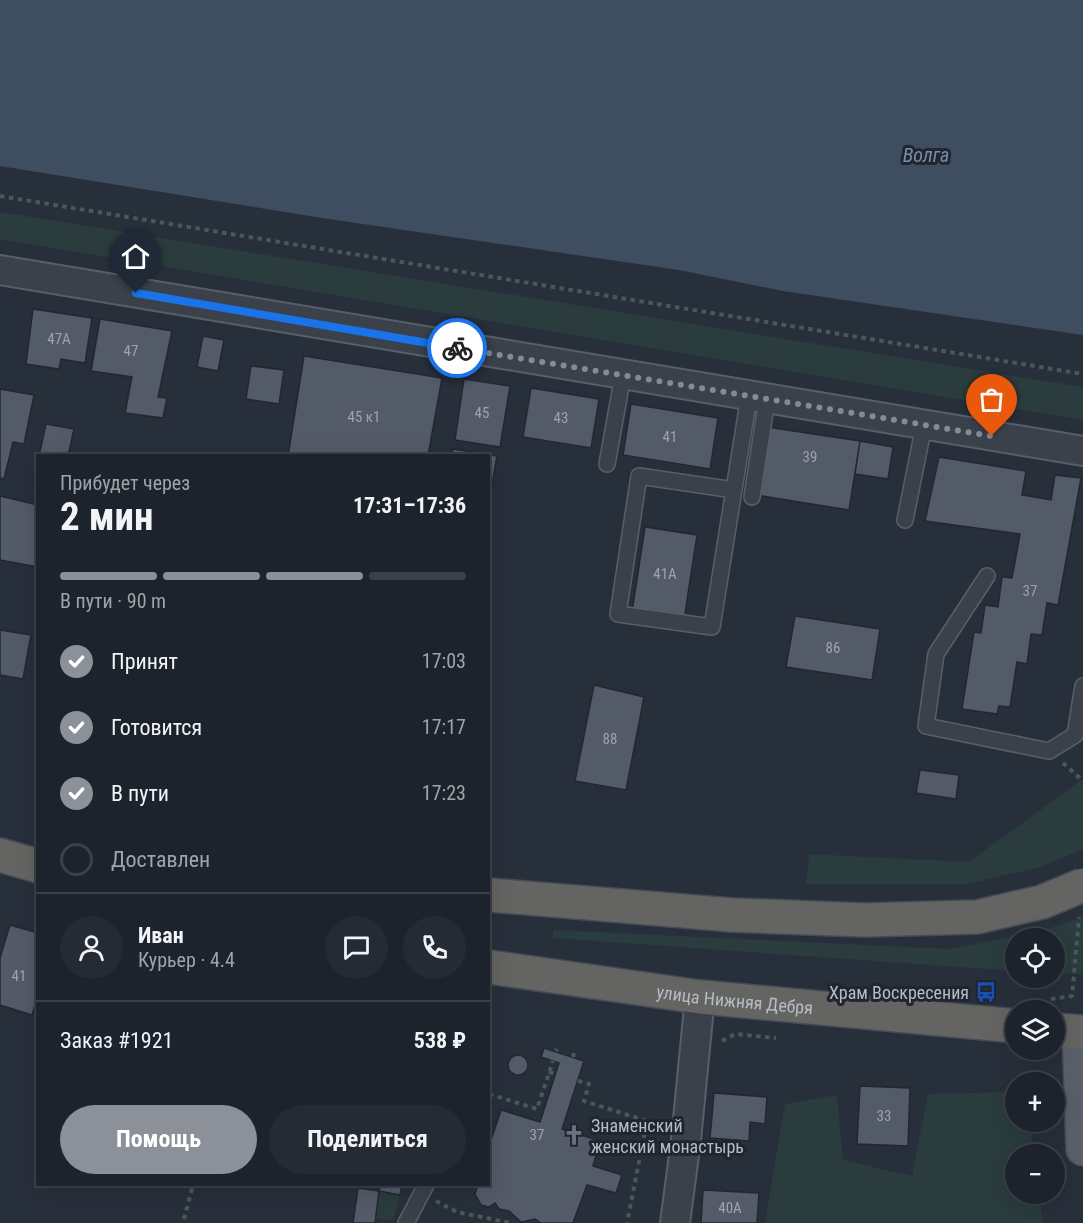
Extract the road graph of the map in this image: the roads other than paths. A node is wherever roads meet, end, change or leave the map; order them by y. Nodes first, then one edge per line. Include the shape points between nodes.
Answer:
1 (0, 270) edge
2 (623, 375) junction
3 (758, 398) junction
4 (924, 425) junction
5 (1083, 452) edge
6 (607, 464) dead end
7 (734, 489) junction
8 (752, 497) dead end
9 (905, 520) dead end
10 (987, 576) dead end
11 (1083, 686) edge
12 (0, 854) edge
13 (36, 856) edge
14 (36, 865) edge
15 (490, 895) edge
16 (1081, 896) edge
17 (490, 967) edge
18 (700, 997) junction
19 (1067, 1023) edge
20 (1005, 1025) edge
21 (1083, 1149) edge
22 (424, 1189) edge
23 (406, 1223) edge
24 (675, 1223) edge

1 - 2 street
2 - 3 street
2 - 6 lane
3 - 4 street
3 - 7 lane
3 - 8 lane
4 - 5 street
4 - 9 lane
7 - 7 lane via 712,627 618,614 639,476
10 - 11 lane via 936,654 926,726 1049,751 1075,735
12 - 13 highway
12 - 14 highway
15 - 16 highway, bridge via 732,915 864,920 977,917
17 - 18 highway, улица Нижняя Дебря
18 - 20 highway, улица Нижняя Дебря
18 - 24 street
19 - 21 main road
22 - 23 lane

